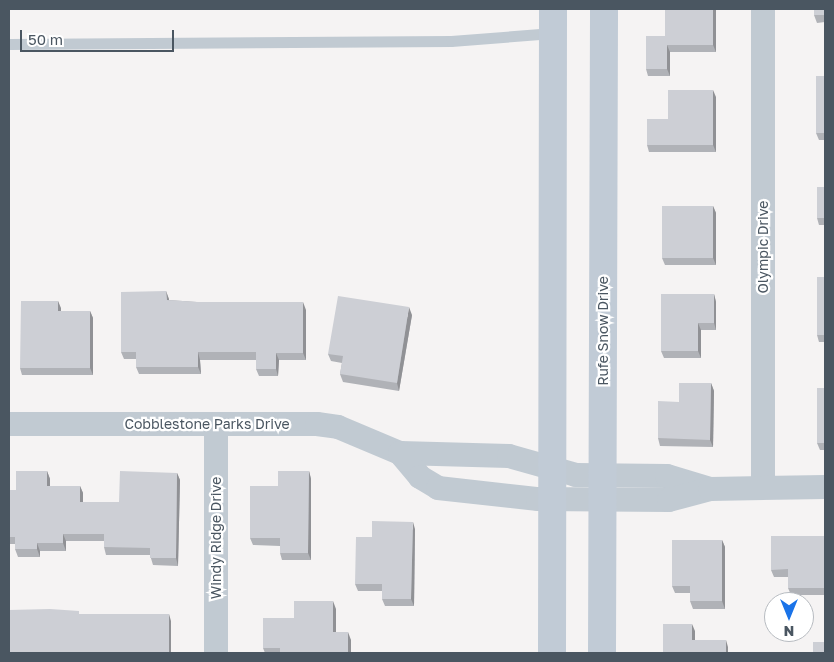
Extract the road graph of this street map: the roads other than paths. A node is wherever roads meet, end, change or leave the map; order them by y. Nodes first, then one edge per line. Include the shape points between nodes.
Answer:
1 (604, 9) edge
2 (764, 9) edge
3 (553, 21) edge
4 (9, 44) edge
5 (9, 424) edge
6 (216, 424) junction
7 (400, 454) junction
8 (764, 486) junction
9 (577, 487) junction
10 (825, 487) edge
11 (216, 653) edge
12 (552, 653) edge
13 (602, 653) edge

1 - 9 main road, Rufe Snow Drive
2 - 8 street, Olympic Drive
3 - 4 lane via 451,41
3 - 9 main road, Rufe Snow Drive
5 - 6 street, Cobblestone Parks Drive
6 - 7 street, Cobblestone Parks Drive via 324,425 353,433
6 - 11 street, Windy Ridge Drive
7 - 9 street, Cobblestone Parks Drive via 509,456
7 - 9 street, Cobblestone Parks Drive via 420,477 438,488
8 - 9 street via 710,489 669,500
8 - 10 street
9 - 12 main road, Rufe Snow Drive
9 - 13 main road, Rufe Snow Drive

